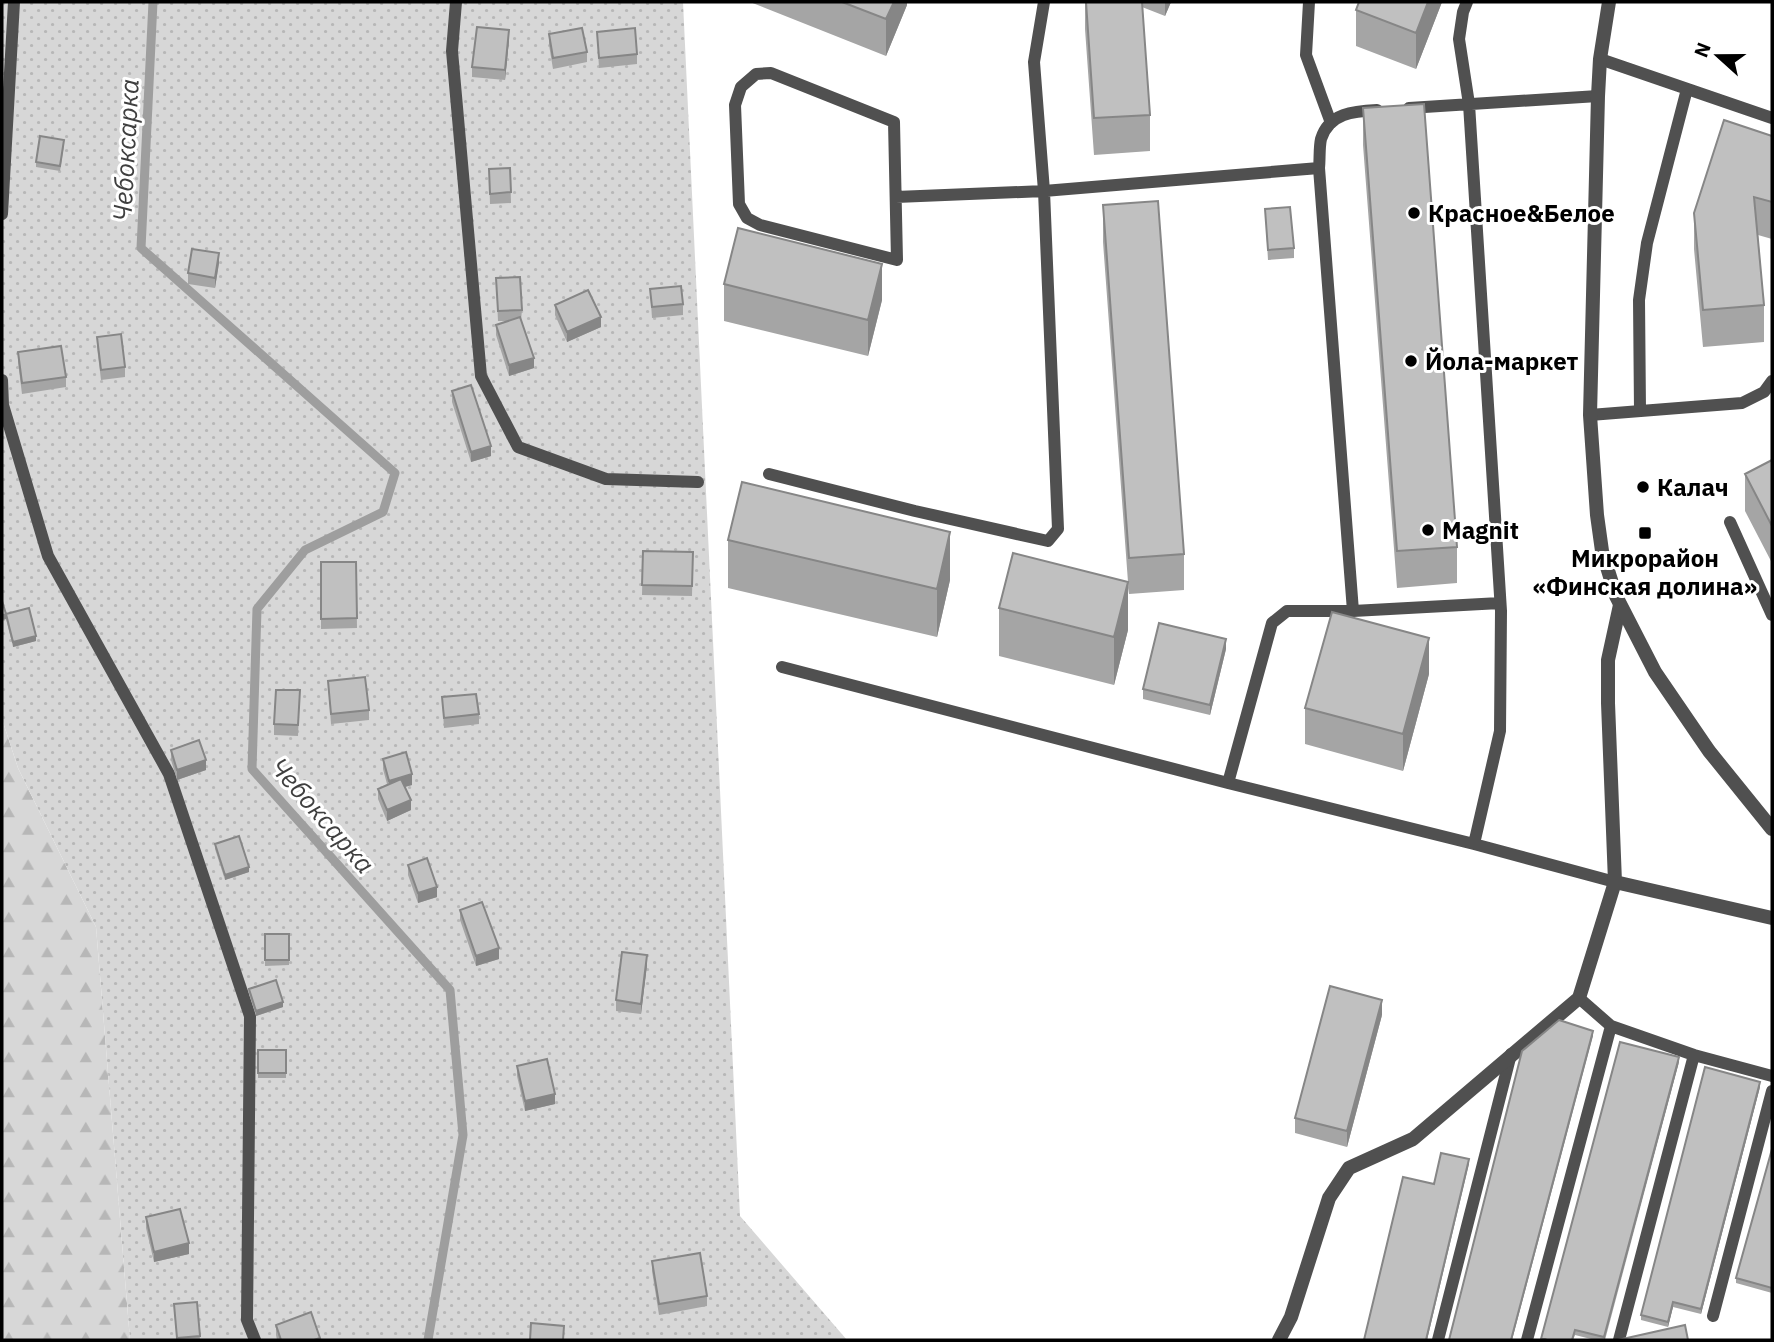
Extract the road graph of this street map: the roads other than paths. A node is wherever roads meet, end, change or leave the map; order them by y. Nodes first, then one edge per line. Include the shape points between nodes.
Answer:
1 (14, 2) edge
2 (456, 2) edge
3 (1044, 2) edge
4 (1308, 2) edge
5 (1467, 2) edge
6 (1609, 2) edge
7 (1600, 59) junction
8 (1687, 89) junction
9 (1598, 96) junction
10 (1469, 104) junction
11 (1772, 118) edge
12 (1331, 123) junction
13 (1319, 168) junction
14 (1044, 191) junction
15 (896, 197) junction
16 (2, 214) edge
17 (2, 380) edge
18 (1772, 381) edge
19 (1640, 411) junction
20 (1590, 415) junction
21 (769, 474) dead end
22 (698, 482) dead end
23 (1730, 522) dead end
24 (1500, 603) junction
25 (1620, 604) junction
26 (1353, 611) junction
27 (1772, 615) edge
28 (782, 667) dead end
29 (1228, 783) junction
30 (1772, 829) edge
31 (1474, 844) junction
32 (1615, 882) junction
33 (1772, 918) edge
34 (1579, 998) junction
35 (1611, 1026) junction
36 (1511, 1054) junction
37 (1694, 1055) junction
38 (1772, 1076) edge
39 (1772, 1091) edge
40 (1713, 1316) dead end
41 (255, 1340) edge
42 (1279, 1340) edge
43 (1438, 1340) edge
44 (1527, 1340) edge
45 (1619, 1340) edge

1 - 16 lane
2 - 22 lane via 452,51 481,376 518,447 606,480
3 - 14 lane via 1034,62
4 - 12 lane via 1306,55
5 - 10 lane via 1459,39
6 - 7 street
7 - 8 lane
7 - 9 street
8 - 11 lane
8 - 19 lane via 1647,243 1639,300
9 - 10 lane
9 - 20 street
10 - 12 lane via 1350,111
10 - 24 lane
12 - 13 lane via 1321,139
13 - 14 lane
13 - 26 lane
14 - 15 lane
14 - 21 lane via 1058,529 1048,541
15 - 15 lane via 894,121 771,73 756,74 741,87 735,105 739,204 747,218 897,260
17 - 41 lane via 3,405 48,556 169,774 250,1016 247,1320
18 - 19 lane via 1764,392 1742,403
19 - 20 lane
20 - 25 street via 1602,551
23 - 27 lane
24 - 26 lane
24 - 31 lane via 1500,731
25 - 30 street via 1655,672 1709,751
25 - 32 street via 1608,660
26 - 29 lane via 1287,611 1272,623
28 - 29 lane
29 - 31 lane
31 - 32 lane
32 - 33 street
32 - 34 street
34 - 35 lane
34 - 36 street
35 - 37 lane
35 - 44 lane
36 - 42 street via 1413,1139 1349,1168 1329,1198 1292,1317
36 - 43 lane
37 - 38 lane
37 - 45 lane
39 - 40 lane

